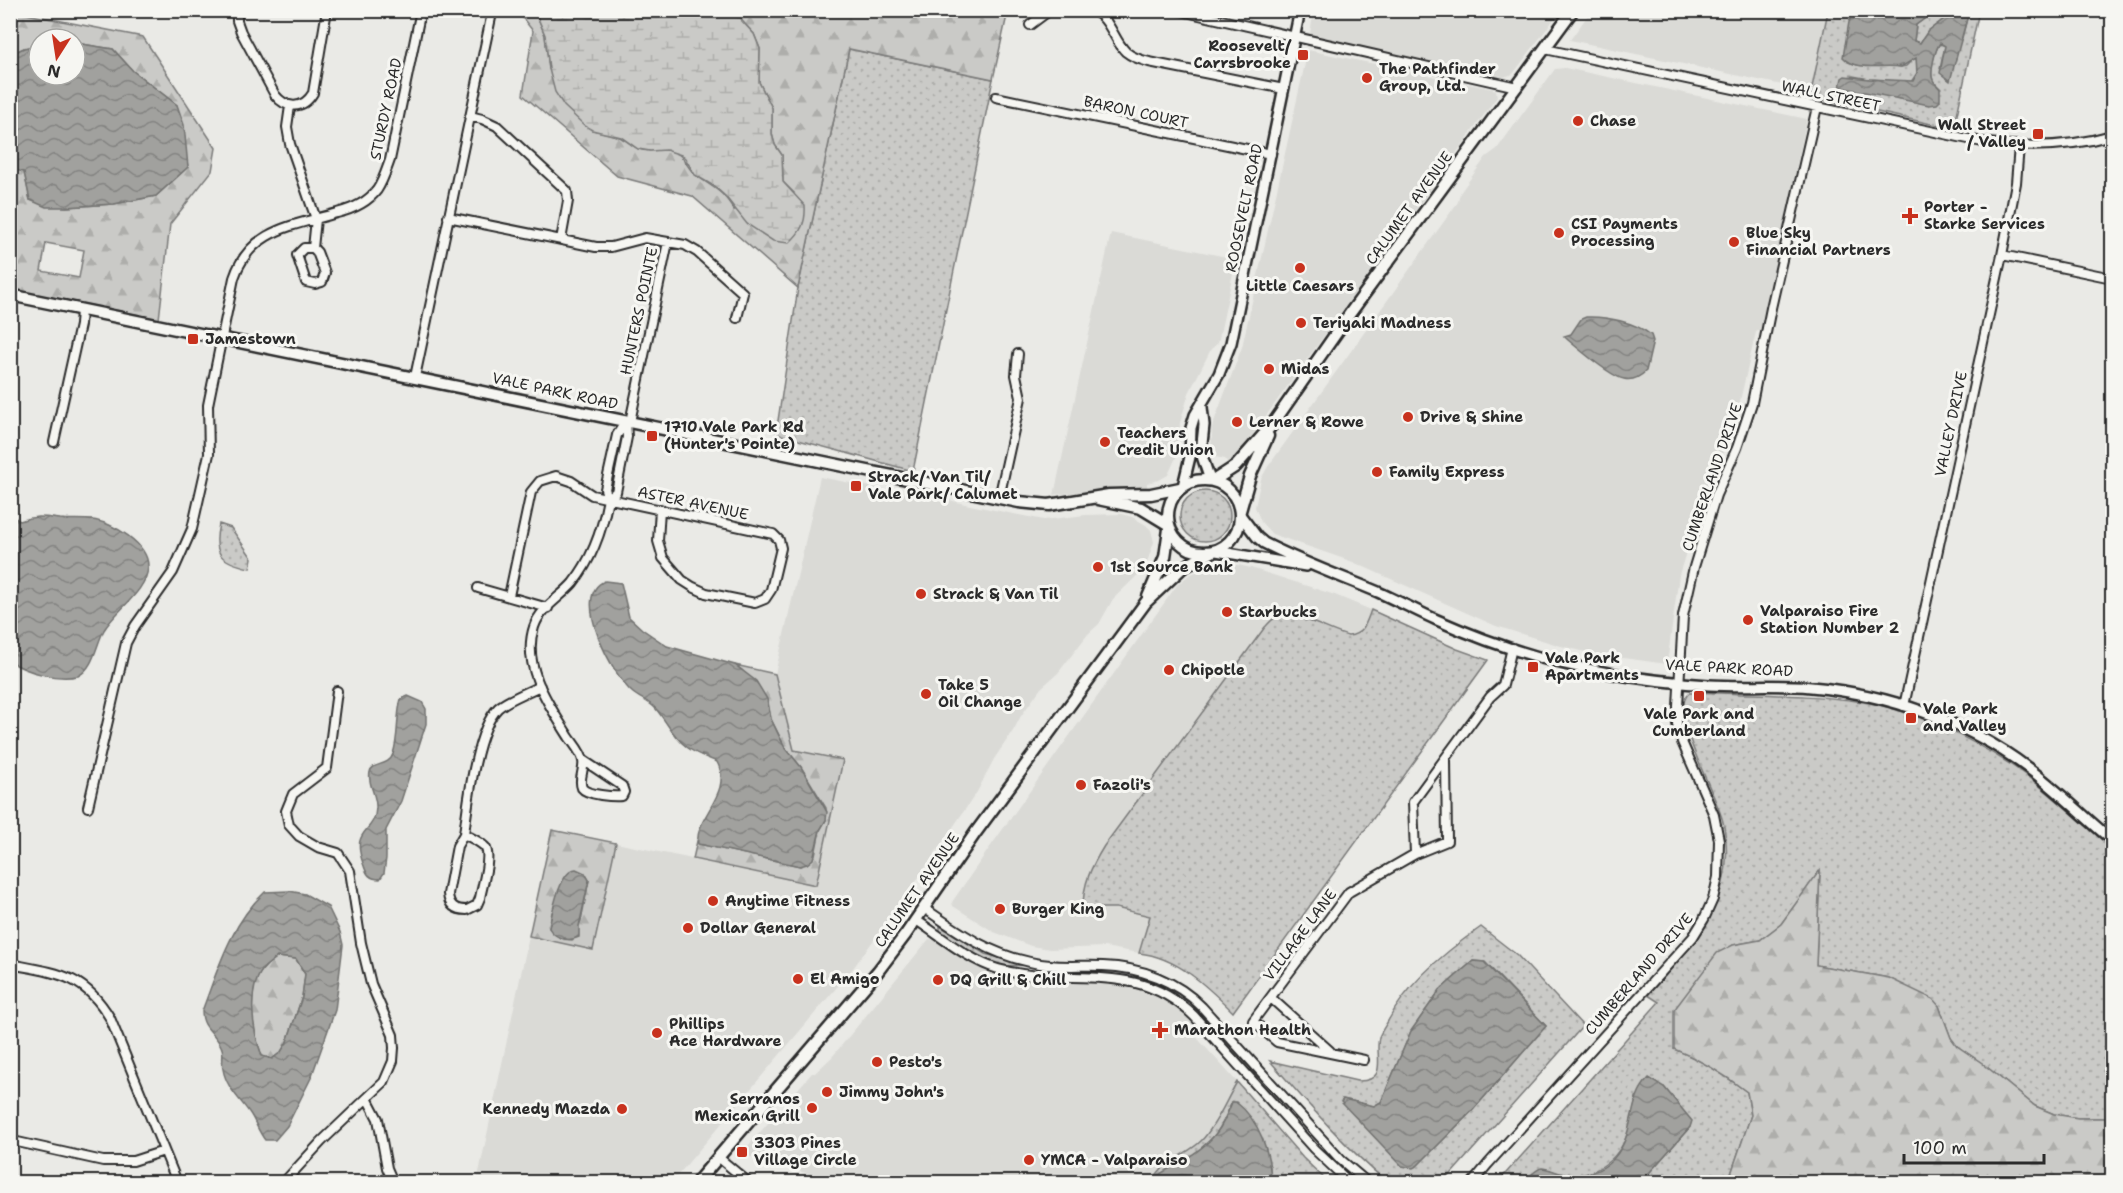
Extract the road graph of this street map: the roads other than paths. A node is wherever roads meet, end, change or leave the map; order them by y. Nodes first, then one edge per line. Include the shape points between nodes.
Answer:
1 (237, 10) edge
2 (327, 10) edge
3 (421, 10) edge
4 (1050, 10) edge
5 (1091, 10) edge
6 (1177, 10) edge
7 (1300, 10) edge
8 (1574, 10) edge
9 (492, 13) dead end
10 (1030, 25) dead end
11 (1295, 37) junction
12 (1545, 49) junction
13 (1517, 87) junction
14 (1284, 89) junction
15 (996, 97) dead end
16 (290, 106) junction
17 (1817, 107) junction
18 (470, 116) junction
19 (2112, 135) edge
20 (2019, 146) junction
21 (1271, 154) junction
22 (448, 216) junction
23 (316, 219) junction
24 (561, 240) junction
25 (668, 242) junction
26 (313, 248) junction
27 (2002, 255) junction
28 (2112, 278) edge
29 (10, 295) edge
30 (81, 309) junction
31 (737, 318) dead end
32 (222, 339) junction
33 (1018, 354) dead end
34 (415, 376) junction
35 (1202, 407) junction
36 (628, 421) junction
37 (1272, 425) junction
38 (54, 442) dead end
39 (1211, 480) junction
40 (1182, 487) junction
41 (608, 498) junction
42 (999, 498) junction
43 (1095, 498) junction
44 (660, 508) junction
45 (1241, 514) junction
46 (1169, 526) junction
47 (1214, 552) junction
48 (1319, 569) junction
49 (478, 588) dead end
50 (510, 596) junction
51 (1146, 602) junction
52 (548, 608) junction
53 (1512, 648) junction
54 (1678, 682) junction
55 (540, 686) junction
56 (337, 691) dead end
57 (1904, 706) junction
58 (583, 760) junction
59 (1446, 760) junction
60 (88, 807) dead end
61 (464, 834) junction
62 (2112, 840) edge
63 (1415, 854) junction
64 (924, 908) junction
65 (916, 920) junction
66 (10, 964) edge
67 (1270, 998) junction
68 (1332, 1052) junction
69 (1364, 1060) dead end
70 (368, 1098) junction
71 (13, 1141) dead end
72 (164, 1151) junction
73 (718, 1157) junction
74 (1488, 1164) junction
75 (177, 1182) edge
76 (284, 1182) edge
77 (393, 1182) edge
78 (697, 1182) edge
79 (748, 1182) edge
80 (1349, 1182) edge
81 (1366, 1182) edge
82 (1467, 1182) edge
83 (1473, 1182) edge

1 - 16 street via 241,32 274,95
2 - 16 street via 313,93 300,106
3 - 23 street, STURDY ROAD via 385,176 366,201 353,209
4 - 10 street
5 - 14 street via 1102,16 1126,52 1137,58
6 - 11 street
7 - 11 street, ROOSEVELT ROAD
8 - 12 main road, CALUMET AVENUE
9 - 18 street
11 - 13 street
11 - 14 street, ROOSEVELT ROAD
12 - 13 main road, CALUMET AVENUE
12 - 17 street, WALL STREET
13 - 37 main road, CALUMET AVENUE
14 - 21 street, ROOSEVELT ROAD
15 - 21 street, BARON COURT
16 - 23 street via 290,144
17 - 20 street, WALL STREET
17 - 54 street, CUMBERLAND DRIVE via 1752,403 1716,495 1694,567 1683,616
18 - 22 street
18 - 24 street via 497,126 567,191
19 - 20 street, WALL STREET via 2052,146
20 - 27 street, VALLEY DRIVE
21 - 35 street, ROOSEVELT ROAD via 1231,343
22 - 24 street, HUNTERS POINTE
22 - 34 street
23 - 26 street
23 - 32 street, STURDY ROAD via 270,233 247,251 234,278
24 - 25 street, HUNTERS POINTE via 602,248 645,238
25 - 31 street, HUNTERS POINTE via 697,252 743,293
25 - 36 street, HUNTERS POINTE
26 - 26 street via 325,273 322,282 315,284 306,282 297,261 304,248
27 - 28 street
27 - 57 street, VALLEY DRIVE
29 - 30 main road, VALE PARK ROAD
30 - 32 main road, VALE PARK ROAD
30 - 38 street
32 - 34 main road, VALE PARK ROAD
32 - 60 street, STURDY ROAD via 208,405 209,454 192,529 173,572 126,643
33 - 42 street via 1016,375 1021,398
34 - 36 main road, VALE PARK ROAD
35 - 39 street, ROOSEVELT ROAD via 1202,453
35 - 40 street, ROOSEVELT ROAD via 1191,428 1190,457
36 - 41 street, HUNTERS POINTE via 617,435 605,489
36 - 42 main road, VALE PARK ROAD
37 - 39 main road, CALUMET AVENUE via 1236,466
37 - 45 main road, CALUMET AVENUE via 1250,476
39 - 40 main road
39 - 45 main road via 1229,490
40 - 43 main road, VALE PARK ROAD via 1151,494
40 - 46 main road via 1169,506
41 - 44 street, ASTER AVENUE
41 - 50 street, ASTER AVENUE via 587,492 561,477 537,483 531,492
41 - 52 street, HUNTERS POINTE via 597,540 585,566
42 - 43 main road, VALE PARK ROAD via 1041,504
43 - 46 main road, VALE PARK ROAD via 1141,508
44 - 44 street, ASTER AVENUE via 658,541 663,558 682,580 706,593 755,603 765,599 771,590 781,548 773,534
45 - 47 main road via 1233,538
45 - 48 street, VALE PARK ROAD via 1264,543
46 - 47 main road via 1185,547
46 - 51 main road, CALUMET AVENUE via 1165,557
47 - 48 street, VALE PARK ROAD
47 - 51 main road, CALUMET AVENUE via 1182,568
48 - 53 street, VALE PARK ROAD
49 - 50 street
50 - 52 street
51 - 64 main road, CALUMET AVENUE
52 - 55 street, HUNTERS POINTE via 534,626 531,646 533,671
53 - 54 street, VALE PARK ROAD via 1574,666
53 - 59 street via 1503,685 1490,697
54 - 57 street, VALE PARK ROAD via 1808,687 1861,694
54 - 74 street, CUMBERLAND DRIVE via 1679,733 1711,807 1719,840 1713,899 1693,937
55 - 58 street, HUNTERS POINTE
55 - 61 street via 499,708 488,724 480,745
56 - 70 street via 327,768 293,794 286,811 289,825 299,836 338,853 350,871 371,984 394,1042 390,1070
57 - 62 street, VALE PARK ROAD via 1960,727 2013,758
58 - 58 street via 581,782 587,792 622,796 622,786
59 - 63 street via 1413,802
59 - 63 street, VILLAGE LANE via 1448,840
61 - 61 street via 482,844 488,856 480,898 477,905 466,910 454,908 447,894 457,846
63 - 67 street, VILLAGE LANE via 1349,892
64 - 65 main road, CALUMET AVENUE
64 - 81 street via 998,953 1052,966 1132,969 1182,991 1199,1004 1341,1160
65 - 73 main road, CALUMET AVENUE via 878,971
65 - 80 street via 963,952 998,969 1038,976 1123,979 1177,1001
66 - 72 street via 72,979 100,1000
67 - 68 street, VILLAGE LANE
67 - 68 street, VILLAGE LANE via 1253,1021 1277,1042
68 - 69 street, VILLAGE LANE
70 - 76 street
70 - 77 street via 378,1119
71 - 72 street via 103,1161 133,1161
72 - 75 street
73 - 78 main road, CALUMET AVENUE
73 - 79 street
74 - 82 street, CUMBERLAND DRIVE
74 - 83 street, CUMBERLAND DRIVE

